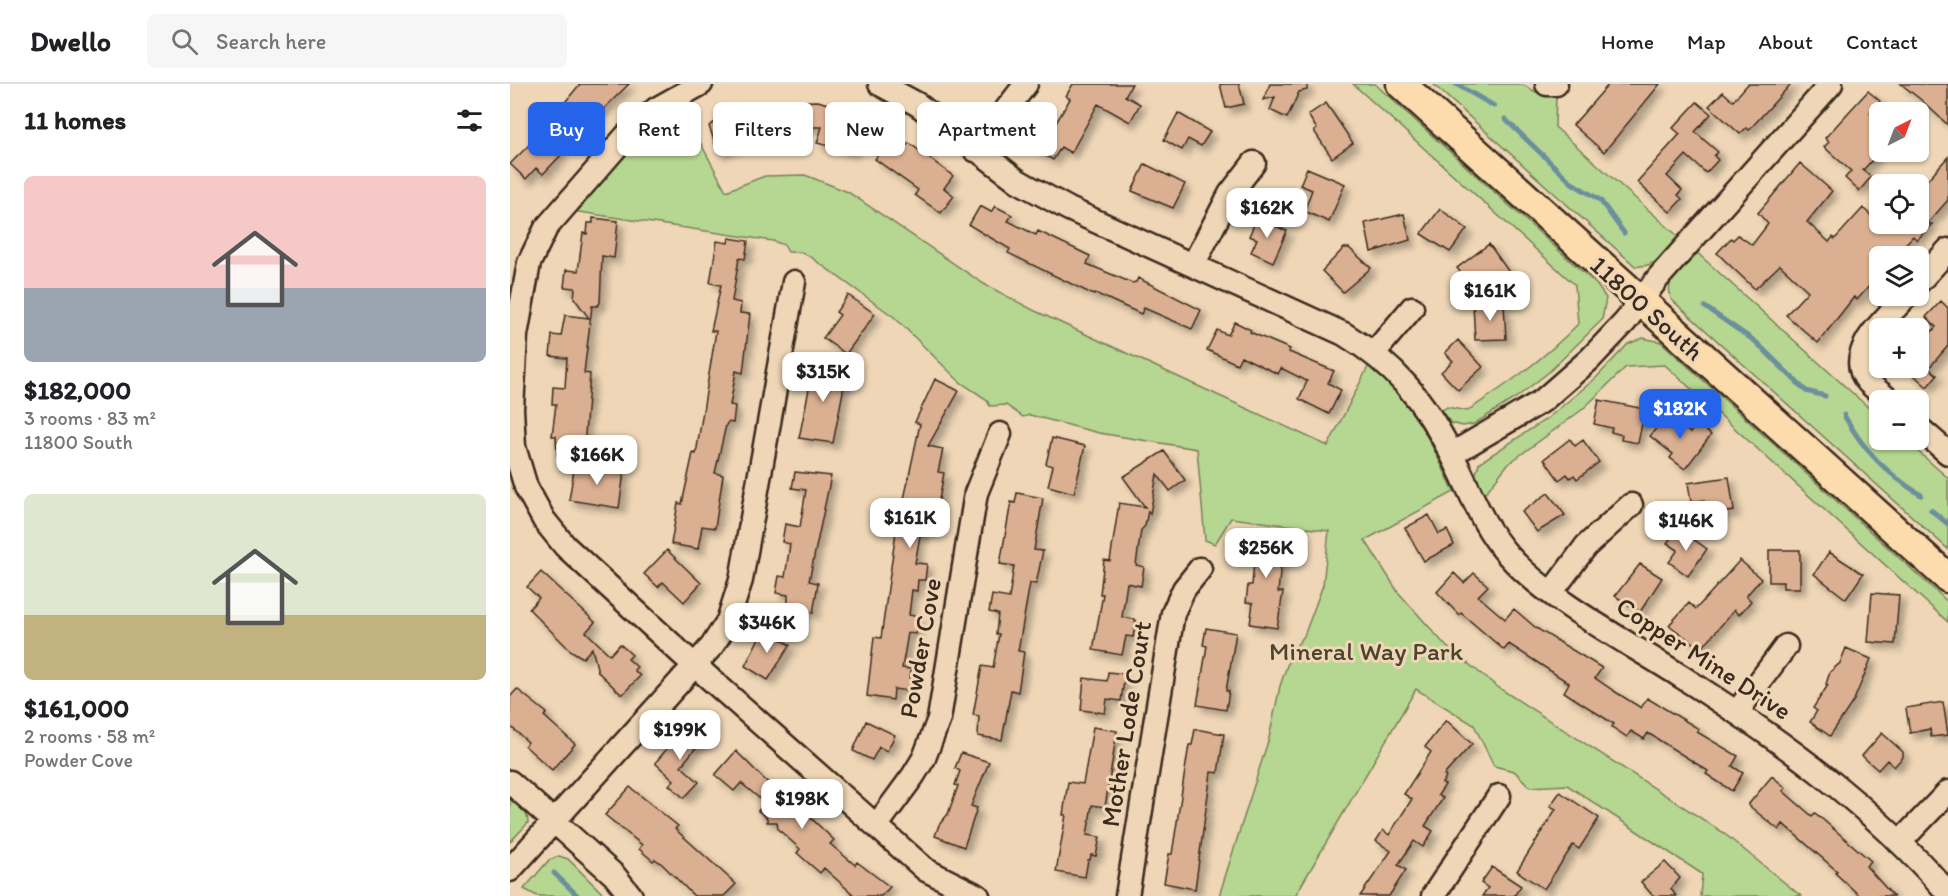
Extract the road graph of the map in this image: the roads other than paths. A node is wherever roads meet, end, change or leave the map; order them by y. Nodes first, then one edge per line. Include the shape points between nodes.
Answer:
1 (701, 84) edge
2 (880, 84) edge
3 (1026, 84) edge
4 (1401, 84) edge
5 (1547, 84) edge
6 (1556, 84) edge
7 (1832, 84) edge
8 (1012, 102) edge
9 (917, 104) edge
10 (983, 156) edge
11 (1254, 163) dead end
12 (1948, 250) edge
13 (1193, 265) junction
14 (1929, 271) edge
15 (794, 282) dead end
16 (1640, 302) junction
17 (1898, 306) edge
18 (1412, 308) dead end
19 (1374, 353) junction
20 (1878, 390) edge
21 (1000, 434) dead end
22 (1929, 437) edge
23 (1948, 453) edge
24 (1452, 454) junction
25 (1631, 505) dead end
26 (1200, 569) dead end
27 (1948, 578) edge
28 (1551, 593) junction
29 (1786, 646) dead end
30 (695, 665) junction
31 (1737, 712) junction
32 (510, 782) edge
33 (1948, 792) edge
34 (1499, 796) dead end
35 (553, 822) junction
36 (877, 825) junction
37 (1900, 842) junction
38 (510, 870) edge
39 (1948, 893) edge
40 (631, 896) edge
41 (978, 896) edge
42 (1127, 896) edge
43 (1433, 896) edge

1 - 30 street via 656,109 626,136 546,228 529,263 521,298 512,409 514,447 526,487 544,520 565,546
2 - 9 street, Copper Mine Drive
3 - 8 street
4 - 16 main road, 11800 South
5 - 6 street
7 - 16 street
10 - 13 street, Copper Mine Drive via 1018,181 1069,209
11 - 13 street via 1230,194
12 - 14 street
13 - 19 street, Copper Mine Drive via 1344,334
15 - 30 street via 736,600 716,641
16 - 24 street via 1569,380 1512,420
16 - 27 main road, 11800 South
17 - 20 street via 1866,341 1860,362 1866,380
18 - 19 street
19 - 24 street, Copper Mine Drive via 1416,396
21 - 36 street, Powder Cove via 976,493 939,719 924,758
22 - 23 street
24 - 28 street, Copper Mine Drive via 1491,534 1529,576
25 - 28 street via 1586,546
26 - 42 street, Mother Lode Court via 1184,589 1173,613
28 - 31 street, Copper Mine Drive
29 - 31 street
30 - 35 street
30 - 36 street
31 - 37 street, Copper Mine Drive via 1822,772
32 - 35 street
33 - 37 street
34 - 43 street
35 - 38 street
35 - 40 street via 614,875
36 - 41 street via 926,870
37 - 39 street, Copper Mine Drive

